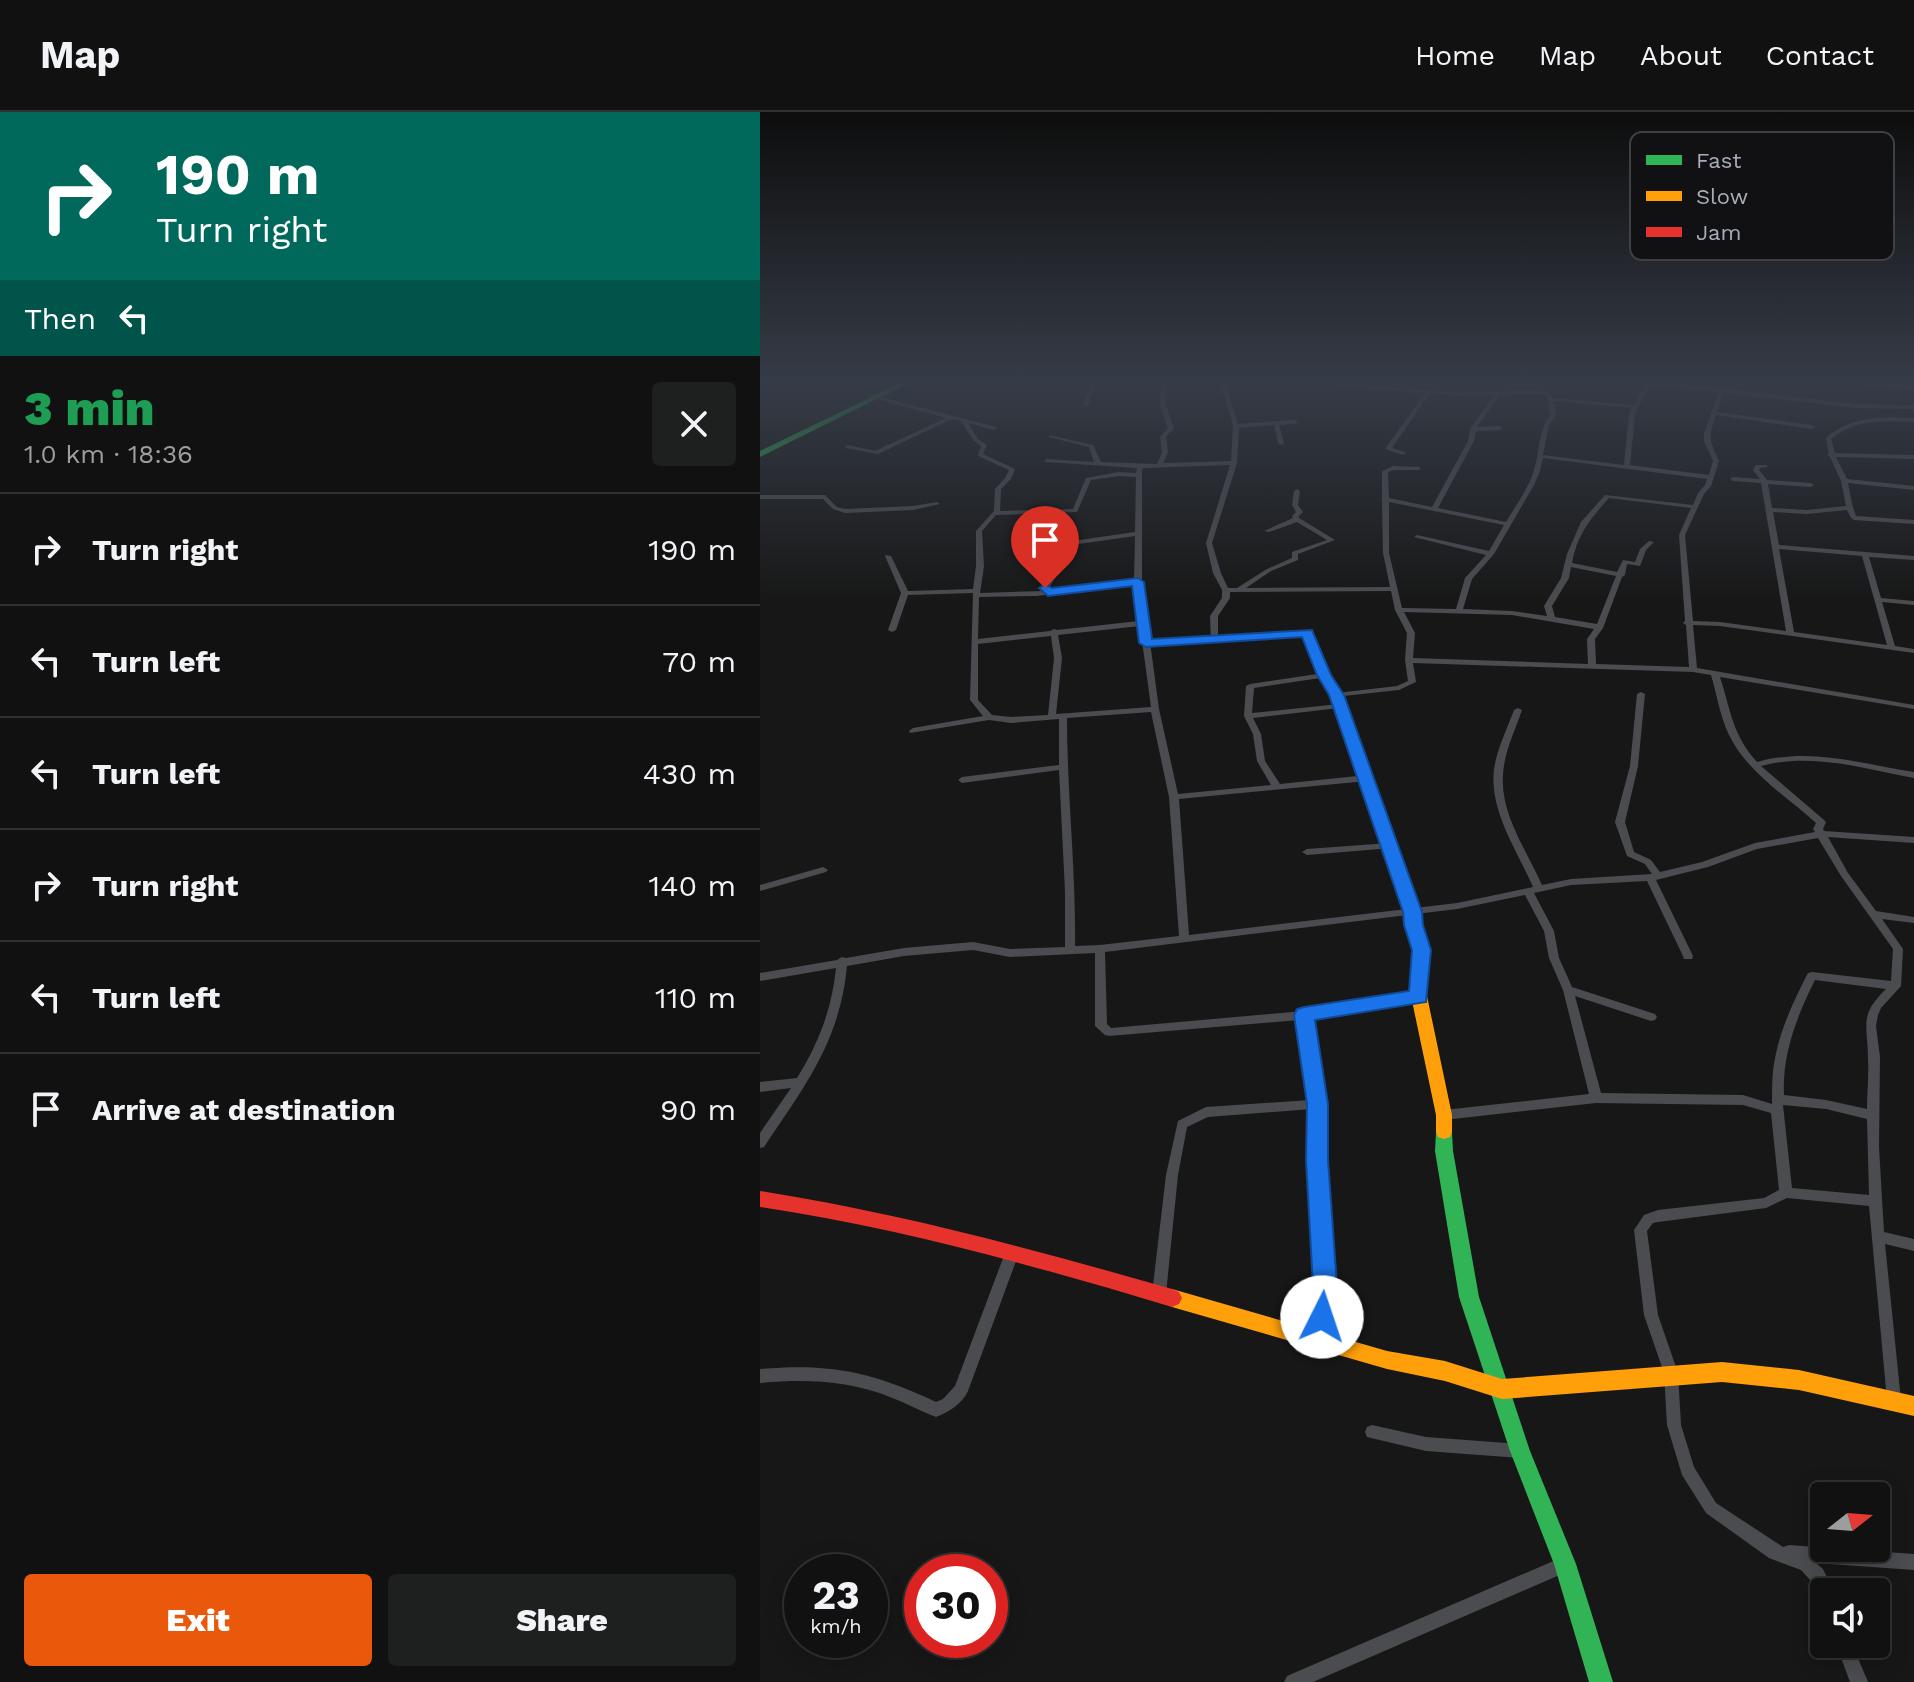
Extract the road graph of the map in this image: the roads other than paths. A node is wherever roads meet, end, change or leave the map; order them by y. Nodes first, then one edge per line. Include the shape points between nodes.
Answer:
1 (985, 457) edge
2 (1096, 457) edge
3 (1163, 457) edge
4 (1234, 457) edge
5 (1462, 457) edge
6 (1539, 457) edge
7 (1550, 457) edge
8 (1628, 457) edge
9 (1714, 457) edge
10 (1831, 457) edge
11 (1047, 461) dead end
12 (1098, 463) junction
13 (1234, 463) junction
14 (1160, 464) junction
15 (1142, 466) junction
16 (1627, 466) junction
17 (1765, 466) dead end
18 (1418, 468) dead end
19 (1139, 475) junction
20 (1710, 477) junction
21 (1733, 479) dead end
22 (1844, 481) junction
23 (1811, 485) dead end
24 (1914, 488) edge
25 (1297, 491) dead end
26 (760, 497) edge
27 (1384, 499) junction
28 (937, 504) dead end
29 (1696, 507) junction
30 (1849, 508) junction
31 (1434, 509) junction
32 (1769, 510) junction
33 (997, 513) junction
34 (1297, 519) junction
35 (1914, 522) edge
36 (1508, 524) junction
37 (1267, 531) dead end
38 (1137, 534) junction
39 (1417, 537) dead end
40 (1651, 542) dead end
41 (1775, 547) junction
42 (1491, 554) junction
43 (1865, 555) junction
44 (888, 556) dead end
45 (1914, 558) edge
46 (1569, 565) junction
47 (1621, 575) junction
48 (1138, 582) junction
49 (1394, 589) junction
50 (1226, 590) junction
51 (1238, 590) junction
52 (1048, 592) junction
53 (905, 593) junction
54 (977, 593) junction
55 (1879, 600) junction
56 (1914, 603) edge
57 (1399, 610) junction
58 (1459, 611) junction
59 (1551, 618) junction
60 (1143, 623) junction
61 (1687, 623) junction
62 (1599, 628) junction
63 (892, 630) dead end
64 (1054, 631) junction
65 (1790, 633) junction
66 (1214, 640) junction
67 (975, 642) junction
68 (1146, 646) junction
69 (1892, 649) junction
70 (1914, 651) edge
71 (1409, 660) junction
72 (1592, 664) junction
73 (1693, 670) junction
74 (1715, 674) junction
75 (1324, 675) junction
76 (1641, 694) dead end
77 (1338, 701) junction
78 (1914, 707) edge
79 (1155, 709) junction
80 (1518, 710) dead end
81 (1057, 716) junction
82 (1248, 716) junction
83 (989, 717) junction
84 (913, 731) dead end
85 (1755, 765) junction
86 (1061, 767) junction
87 (1914, 775) edge
88 (1367, 778) junction
89 (962, 780) dead end
90 (1276, 785) junction
91 (1174, 797) junction
92 (1822, 834) junction
93 (1914, 840) edge
94 (1389, 846) junction
95 (1307, 852) dead end
96 (823, 870) dead end
97 (1654, 877) junction
98 (760, 888) edge
99 (1534, 891) junction
100 (1413, 912) junction
101 (1872, 914) junction
102 (1914, 920) edge
103 (1184, 938) junction
104 (1100, 949) junction
105 (1070, 951) junction
106 (1688, 956) dead end
107 (842, 961) junction
108 (760, 977) edge
109 (1896, 986) junction
110 (1568, 990) junction
111 (1419, 996) junction
112 (1304, 1015) junction
113 (1651, 1017) dead end
114 (800, 1082) junction
115 (760, 1087) edge
116 (1596, 1098) junction
117 (1318, 1104) junction
118 (1778, 1105) junction
119 (1444, 1115) junction
120 (1873, 1116) junction
121 (760, 1143) edge
122 (1786, 1193) junction
123 (760, 1199) edge
124 (1874, 1201) junction
125 (1879, 1237) junction
126 (1914, 1245) edge
127 (1012, 1253) junction
128 (1159, 1294) junction
129 (1313, 1339) junction
130 (1671, 1373) junction
131 (760, 1376) edge
132 (1502, 1389) junction
133 (1894, 1400) junction
134 (1914, 1406) edge
135 (1372, 1432) dead end
136 (1520, 1451) junction
137 (1775, 1552) junction
138 (1914, 1562) edge
139 (1565, 1564) junction
140 (1819, 1578) edge
141 (1850, 1658) edge
142 (1293, 1682) edge
143 (1601, 1682) edge
144 (1859, 1682) edge

1 - 33 street via 1012,469 998,489
2 - 12 street
3 - 14 street
4 - 13 street
5 - 31 street
6 - 36 street via 1531,485
7 - 16 street
8 - 16 street
9 - 20 street
10 - 22 street
11 - 12 street
12 - 15 street
13 - 14 street
13 - 50 street via 1209,543
14 - 15 street
15 - 19 street
16 - 20 street
17 - 32 street via 1756,470 1764,480
18 - 27 street via 1386,469
19 - 33 street via 1088,479 1075,511
19 - 38 street
20 - 29 street
21 - 23 street
22 - 24 street
22 - 30 street
25 - 34 street
26 - 28 street via 825,497 845,511
27 - 31 street
27 - 49 street
29 - 46 street via 1607,496 1584,522
29 - 61 street via 1682,535
30 - 32 street
30 - 35 street via 1854,518
31 - 36 street
32 - 41 street
33 - 54 street via 978,534
34 - 37 street
34 - 51 street via 1332,540 1294,553 1296,559
36 - 42 street
38 - 48 street
38 - 52 street via 1054,545
39 - 42 street
40 - 47 street via 1638,565 1625,561
41 - 43 street
41 - 65 street
42 - 58 street via 1469,578
43 - 45 street
43 - 55 street
44 - 53 street
46 - 47 street
46 - 59 street via 1548,606
47 - 62 street
48 - 52 street
48 - 60 street
49 - 51 street
49 - 57 street
50 - 51 street
50 - 66 street via 1214,616
52 - 54 street
53 - 54 street
53 - 63 street
54 - 67 street
55 - 56 street
55 - 69 street
57 - 58 street
57 - 71 street via 1411,633
58 - 59 street
59 - 62 street
60 - 64 street
60 - 68 street
61 - 65 street
61 - 73 street
62 - 72 street via 1591,639
64 - 67 street
64 - 81 street
65 - 69 street
66 - 68 street
66 - 75 street via 1307,633
67 - 83 street via 974,700
68 - 79 street
69 - 70 street
71 - 72 street
71 - 77 street via 1412,682 1406,687
72 - 73 street
73 - 74 street
74 - 78 street
74 - 85 street via 1739,745
75 - 77 street
75 - 82 street via 1252,684
76 - 97 street via 1634,766 1620,822 1630,854 1648,862
77 - 82 street
77 - 88 street
79 - 81 street
79 - 91 street
80 - 99 street via 1497,785
81 - 83 street
81 - 86 street
82 - 90 street via 1261,761
83 - 84 street
85 - 87 street via 1782,757 1806,758
85 - 92 street via 1821,822
86 - 89 street
86 - 105 street via 1072,904
88 - 90 street
88 - 94 street
90 - 91 street
91 - 103 street
92 - 93 street
92 - 97 street via 1755,846
92 - 101 street
94 - 95 street
94 - 100 street
96 - 98 street
97 - 99 street via 1598,879
97 - 106 street
99 - 100 street
99 - 110 street
100 - 103 street
100 - 111 street via 1422,950
101 - 102 street
101 - 109 street via 1898,949
103 - 104 street
104 - 105 street
104 - 112 street via 1101,1026 1109,1032
105 - 107 street via 1010,953 973,946
107 - 108 street
107 - 114 street via 836,1014
109 - 118 street via 1812,976 1779,1060
109 - 120 street via 1872,1016
110 - 113 street
110 - 116 street
111 - 112 street
111 - 119 street
112 - 117 street
114 - 115 street
114 - 121 street
116 - 118 street
116 - 119 street
117 - 128 street via 1206,1112 1182,1124
117 - 129 street via 1325,1286
118 - 120 street via 1836,1104
118 - 122 street
119 - 132 street via 1444,1151 1469,1297
120 - 124 street
122 - 124 street
122 - 130 street via 1766,1203 1658,1216 1640,1230 1651,1315
123 - 127 street via 834,1209
124 - 125 street
125 - 126 street
125 - 133 street
127 - 128 street
127 - 131 street via 961,1391 941,1408 849,1376 806,1371
128 - 129 street
129 - 132 street
130 - 132 street
130 - 133 street via 1799,1380
130 - 137 street via 1674,1425 1698,1489 1711,1508
132 - 136 street
133 - 134 street
135 - 136 street via 1426,1444
136 - 139 street
137 - 138 street
137 - 140 street via 1806,1564
139 - 142 street
139 - 143 street
141 - 144 street

